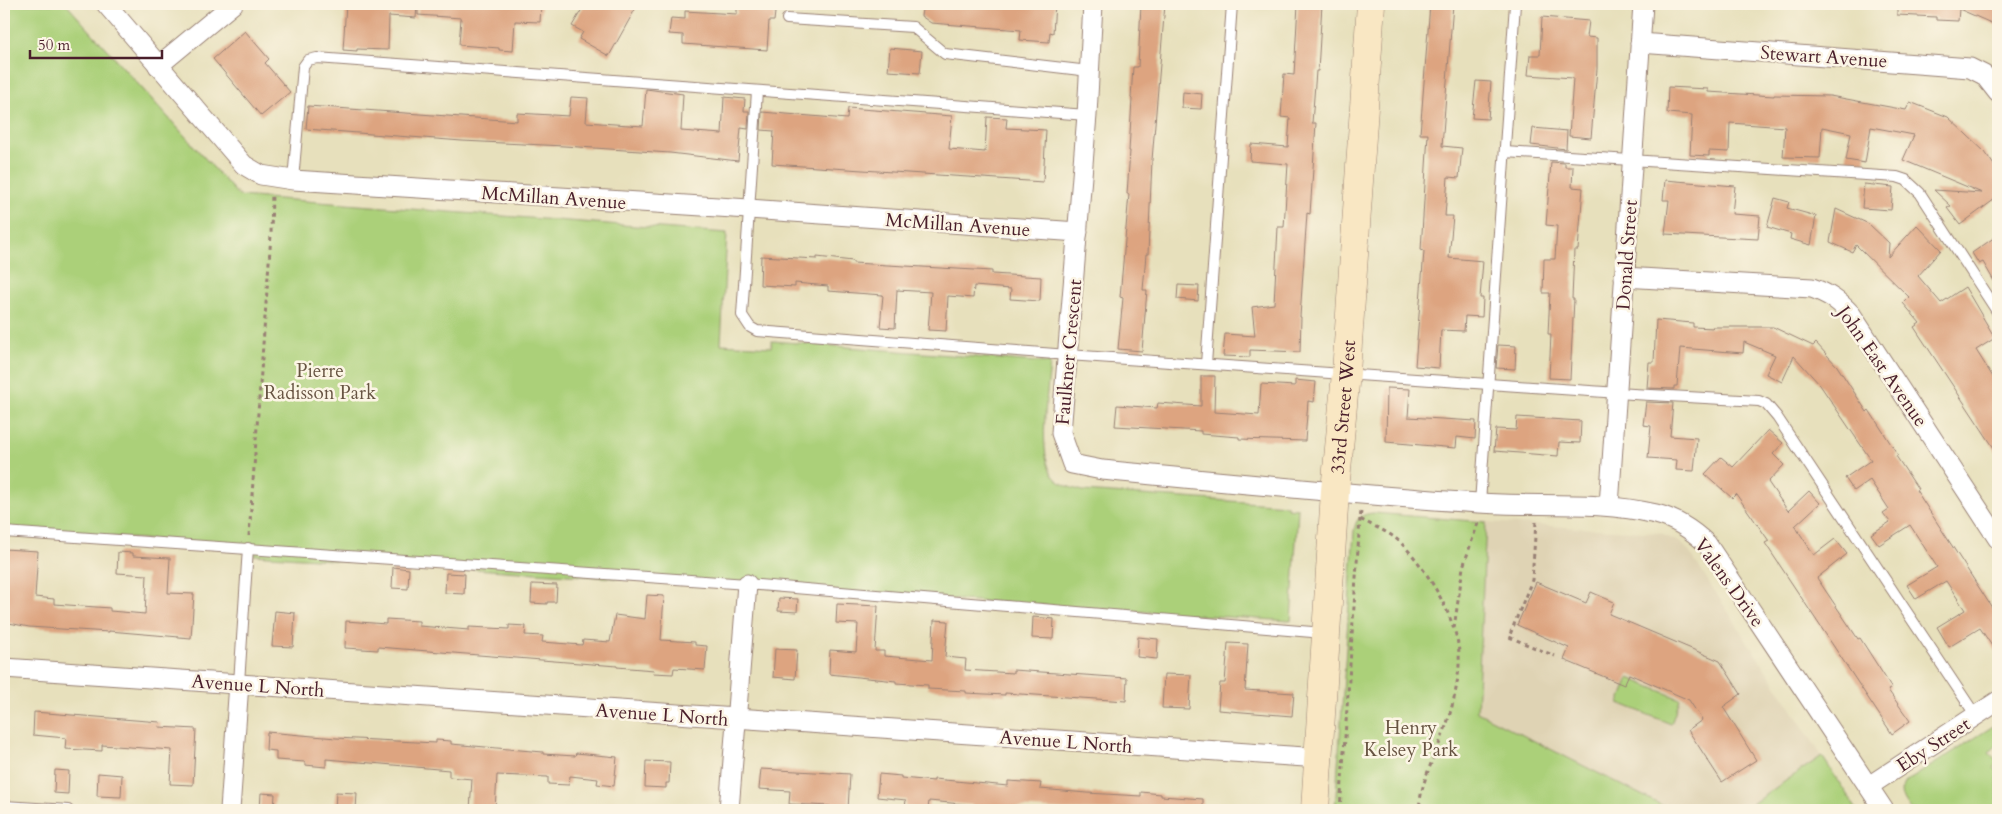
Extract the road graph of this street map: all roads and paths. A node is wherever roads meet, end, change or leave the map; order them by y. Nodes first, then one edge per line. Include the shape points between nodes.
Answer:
1 (106, 4) edge
2 (233, 4) edge
3 (1093, 4) edge
4 (1232, 4) edge
5 (1371, 4) edge
6 (1515, 4) edge
7 (1643, 4) edge
8 (787, 19) dead end
9 (1640, 43) junction
10 (158, 66) junction
11 (1089, 71) junction
12 (757, 91) junction
13 (1998, 94) edge
14 (1087, 115) junction
15 (1505, 152) junction
16 (1632, 160) junction
17 (272, 177) junction
18 (293, 180) junction
19 (749, 208) junction
20 (1078, 232) junction
21 (1624, 277) junction
22 (1998, 313) edge
23 (1068, 355) junction
24 (1206, 364) junction
25 (1346, 374) junction
26 (1489, 384) junction
27 (1617, 393) junction
28 (1335, 491) junction
29 (1362, 494) junction
30 (1610, 506) junction
31 (1480, 511) junction
32 (1360, 519) junction
33 (1536, 522) dead end
34 (4, 532) edge
35 (1998, 539) edge
36 (248, 548) junction
37 (748, 584) junction
38 (1454, 629) junction
39 (1328, 633) junction
40 (1554, 656) dead end
41 (4, 668) edge
42 (239, 683) junction
43 (1998, 701) edge
44 (1976, 716) junction
45 (737, 719) junction
46 (1320, 758) junction
47 (1869, 786) junction
48 (4, 806) edge
49 (68, 810) edge
50 (230, 810) edge
51 (729, 810) edge
52 (1315, 810) edge
53 (1340, 810) edge
54 (1419, 810) edge
55 (1884, 810) edge

1 - 10 street, McMillan Avenue
2 - 10 street
3 - 11 street, Faulkner Crescent
4 - 24 lane
5 - 25 main road, 33rd Street West
6 - 15 lane
7 - 9 street, Donald Street
8 - 11 lane via 913,28 945,54
9 - 13 street, Stewart Avenue via 1970,68 1984,75
9 - 16 street, Donald Street
10 - 17 street, McMillan Avenue via 244,165
11 - 14 street, Faulkner Crescent
12 - 14 lane
12 - 18 lane via 317,58 308,60 303,67
12 - 19 lane
14 - 20 street, Faulkner Crescent
15 - 16 lane
15 - 26 lane
16 - 21 street, Donald Street
16 - 22 lane via 1906,180 1920,192
17 - 18 street, McMillan Avenue
17 - 36 path via 271,235
18 - 19 street, McMillan Avenue
19 - 20 street, McMillan Avenue
19 - 23 lane via 742,314 750,327 757,331
20 - 23 street, Faulkner Crescent
21 - 27 street, Donald Street
21 - 35 street, John East Avenue via 1812,288 1828,293 1852,314
23 - 24 lane
23 - 28 street, Faulkner Crescent via 1061,434 1072,464 1102,470
24 - 25 lane
25 - 26 lane
25 - 28 main road, 33rd Street West
26 - 27 lane
26 - 31 lane
27 - 30 street, Donald Street
27 - 44 lane via 1751,399 1766,404 1778,417
28 - 29 street, Valens Drive
28 - 39 main road, 33rd Street West
29 - 31 street, Valens Drive
29 - 32 path
30 - 31 street, Valens Drive
30 - 47 street, Valens Drive via 1671,519 1690,529 1707,544
31 - 38 path via 1463,567
32 - 38 path via 1394,537 1422,567
32 - 53 path
33 - 40 path via 1532,580 1509,637
34 - 36 lane
36 - 37 lane
36 - 42 lane
37 - 39 lane
37 - 45 street
38 - 54 path via 1458,645 1458,682 1448,720 1428,769
39 - 46 main road, 33rd Street West
41 - 42 street, Avenue L North
42 - 45 street, Avenue L North
42 - 50 street
43 - 44 street, Eby Street
44 - 47 street, Eby Street
45 - 46 street, Avenue L North
45 - 51 street
46 - 52 main road, 33rd Street West
47 - 55 street, Valens Drive
48 - 49 lane

